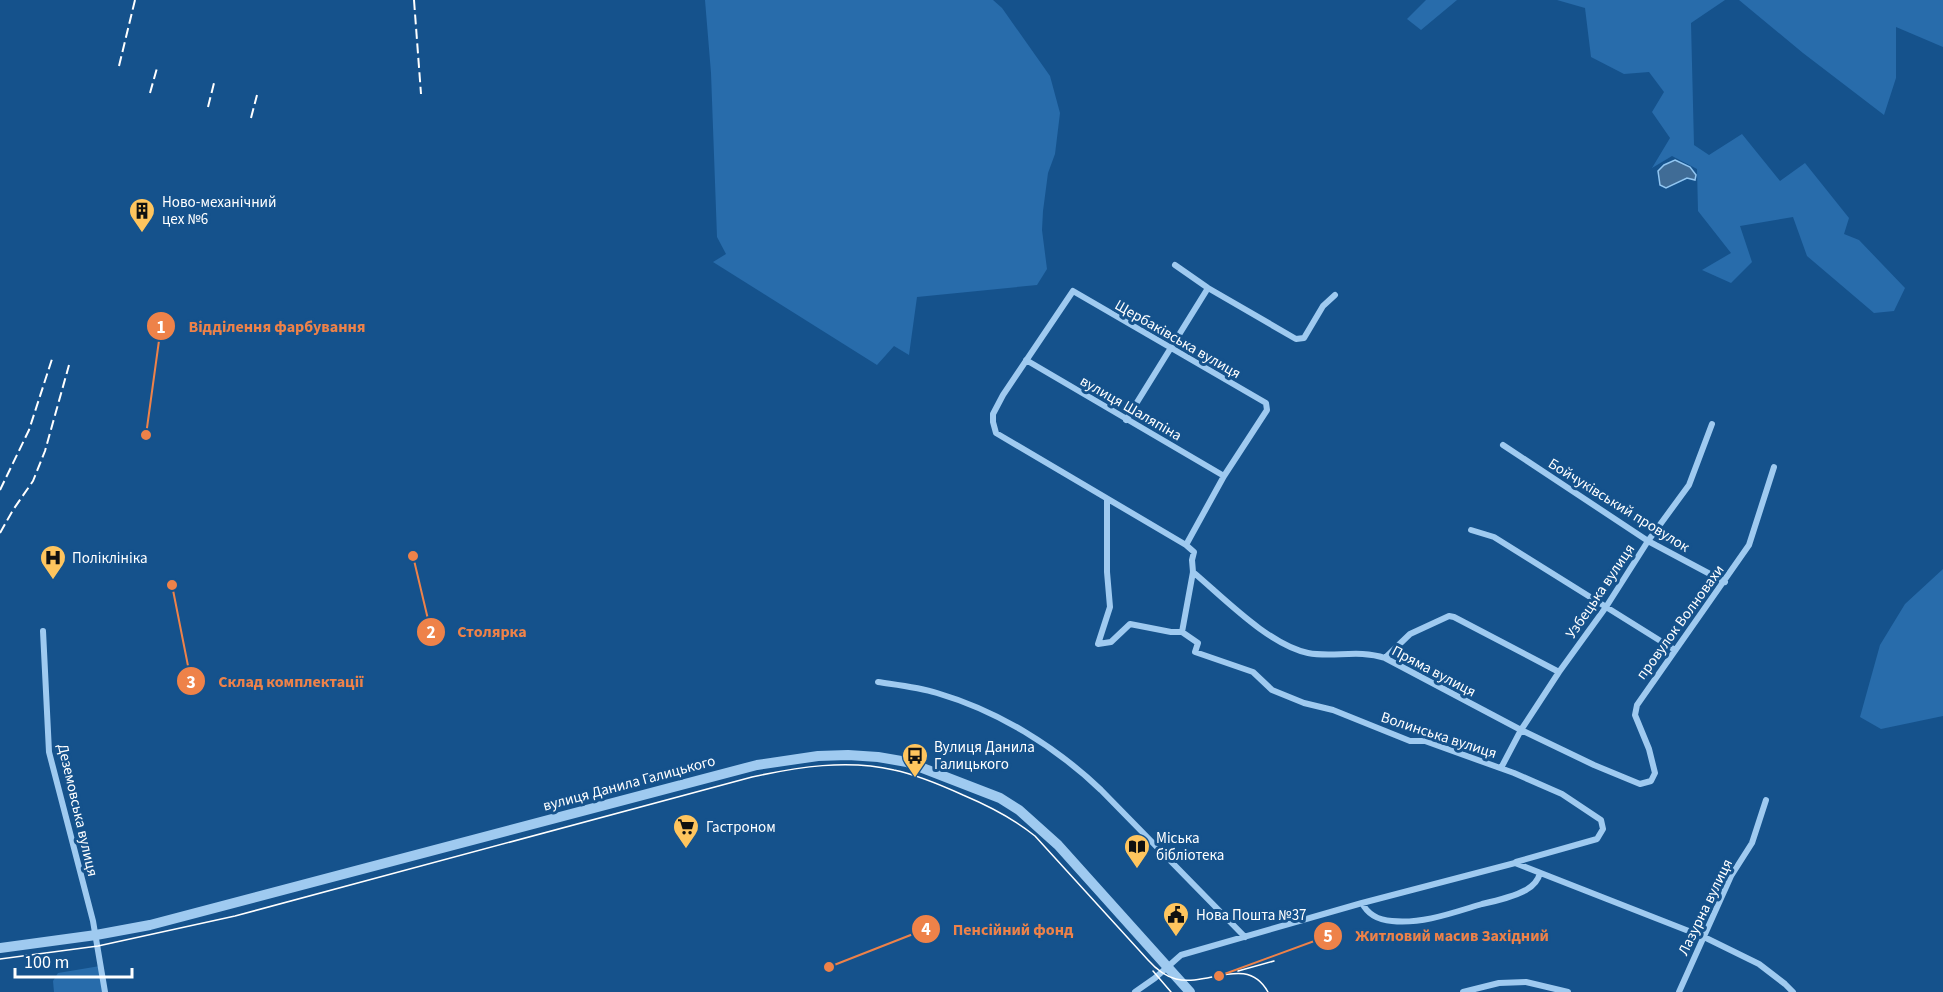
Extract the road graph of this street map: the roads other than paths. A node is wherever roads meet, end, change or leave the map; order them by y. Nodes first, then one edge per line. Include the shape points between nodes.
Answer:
1 (1175, 265) dead end
2 (1208, 288) junction
3 (1335, 295) dead end
4 (1170, 349) junction
5 (1026, 360) junction
6 (1126, 420) junction
7 (1712, 424) dead end
8 (1503, 445) dead end
9 (1774, 467) dead end
10 (1224, 476) junction
11 (1107, 500) junction
12 (1471, 530) dead end
13 (1648, 541) junction
14 (1186, 545) junction
15 (1193, 572) junction
16 (1725, 582) junction
17 (1606, 607) junction
18 (43, 631) dead end
19 (1182, 632) junction
20 (1675, 650) junction
21 (1385, 658) junction
22 (1559, 672) junction
23 (878, 682) dead end
24 (1521, 730) junction
25 (1502, 768) junction
26 (1640, 784) joint
27 (1766, 800) dead end
28 (1515, 863) junction
29 (1540, 873) junction
30 (1362, 903) junction
31 (96, 935) junction
32 (1245, 937) junction
33 (1704, 937) junction
34 (0, 948) edge
35 (1167, 967) junction
36 (105, 992) edge
37 (1135, 992) edge
38 (1190, 992) edge
39 (1463, 992) edge
40 (1568, 992) edge
41 (1679, 992) edge
42 (1793, 992) edge

1 - 2 street
2 - 3 street via 1296,339 1304,338 1323,306
2 - 4 street
4 - 5 street, Щербаківська вулиця via 1073,291
4 - 6 street
4 - 10 street, Щербаківська вулиця via 1266,403 1267,410
5 - 6 street, вулиця Шаляпіна
5 - 11 street via 993,414 996,433
6 - 10 street, вулиця Шаляпіна
7 - 13 street, Узбецька вулиця via 1689,485
8 - 13 street, Бойчуківський провулок
9 - 16 street, провулок Волновахи via 1749,546
10 - 14 street
11 - 14 street
11 - 19 street via 1110,607 1098,644 1111,642 1130,624
12 - 17 street via 1494,537
13 - 16 street, Бойчуківський провулок
13 - 17 street, Узбецька вулиця
14 - 15 street via 1194,552
15 - 19 street
15 - 21 street, Пряма вулиця via 1288,648 1310,654 1365,653
16 - 20 street, провулок Волновахи
17 - 20 street
17 - 22 street, Узбецька вулиця
18 - 31 street, Деземовська вулиця via 49,752
19 - 25 street, Волинська вулиця via 1198,643 1195,652 1253,672 1272,690 1410,741 1425,741
20 - 26 street, провулок Волновахи via 1637,705 1635,715 1655,773 1651,781
21 - 22 street via 1410,634 1449,616
21 - 24 street, Пряма вулиця
22 - 24 street, Узбецька вулиця
23 - 32 street via 934,692 975,706 1037,739 1089,779
24 - 25 street, Узбецька вулиця
24 - 26 street, Пряма вулиця
25 - 28 street, Волинська вулиця via 1562,794 1601,820 1603,829 1597,839
27 - 33 street, Лазурна вулиця via 1752,843 1731,876
28 - 29 street
28 - 30 street, Волинська вулиця
29 - 30 street via 1526,890 1422,921 1379,919 1367,913
29 - 33 street
30 - 32 street, Волинська вулиця
31 - 34 street, вулиця Данила Галицького
31 - 35 street, вулиця Данила Галицького via 150,925 757,765 848,755 907,762 1000,798 1019,810 1058,845
31 - 36 street, Деземовська вулиця
32 - 35 street, Волинська вулиця via 1181,955
33 - 41 street, Лазурна вулиця
33 - 42 street via 1759,964
35 - 37 street, Волинська вулиця
35 - 38 street, вулиця Данила Галицького
39 - 40 street via 1500,982 1526,982

